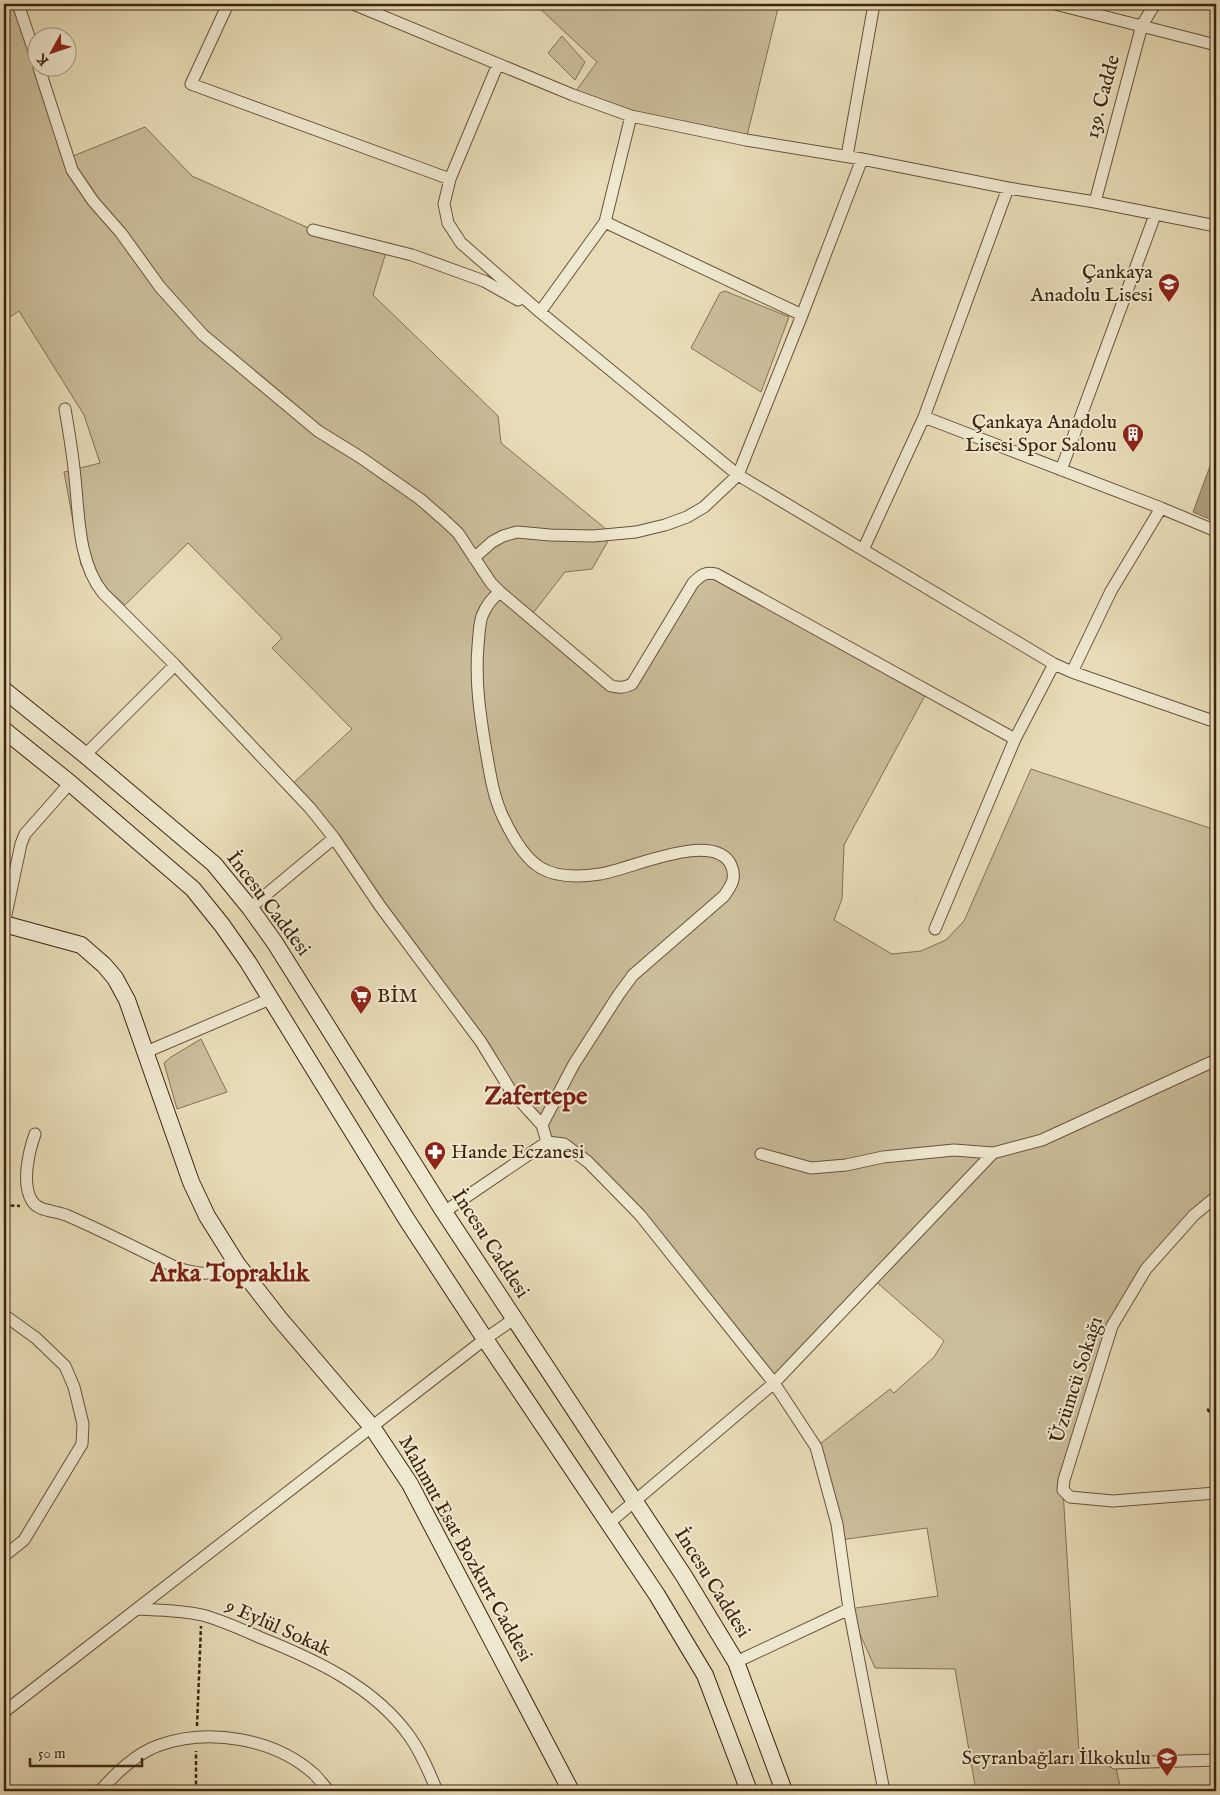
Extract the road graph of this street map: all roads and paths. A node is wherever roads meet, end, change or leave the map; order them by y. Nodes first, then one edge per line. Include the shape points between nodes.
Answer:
1 (18, 4) edge
2 (228, 4) edge
3 (353, 4) edge
4 (874, 4) edge
5 (1055, 4) edge
6 (1155, 4) edge
7 (1142, 25) junction
8 (28, 34) edge
9 (1216, 46) edge
10 (498, 64) junction
11 (42, 78) edge
12 (631, 116) junction
13 (847, 156) junction
14 (862, 159) junction
15 (450, 179) junction
16 (1008, 188) junction
17 (1095, 202) junction
18 (1155, 215) junction
19 (605, 222) junction
20 (1216, 226) edge
21 (313, 230) dead end
22 (540, 312) junction
23 (802, 315) junction
24 (65, 409) dead end
25 (924, 417) junction
26 (1062, 470) junction
27 (738, 475) junction
28 (1161, 508) junction
29 (1216, 532) edge
30 (864, 550) junction
31 (474, 558) junction
32 (500, 592) junction
33 (1054, 664) junction
34 (175, 665) junction
35 (1072, 672) junction
36 (4, 690) edge
37 (1216, 722) edge
38 (4, 730) edge
39 (1015, 739) junction
40 (85, 755) junction
41 (70, 783) junction
42 (334, 838) junction
43 (250, 908) junction
44 (4, 924) edge
45 (935, 929) dead end
46 (270, 999) junction
47 (146, 1052) junction
48 (1216, 1060) edge
49 (542, 1125) junction
50 (35, 1134) dead end
51 (547, 1142) junction
52 (993, 1153) junction
53 (761, 1154) dead end
54 (1216, 1197) edge
55 (444, 1212) junction
56 (237, 1264) junction
57 (4, 1314) edge
58 (514, 1319) junction
59 (485, 1339) junction
60 (774, 1383) junction
61 (1216, 1398) edge
62 (1216, 1424) edge
63 (372, 1427) junction
64 (1216, 1493) edge
65 (634, 1502) junction
66 (608, 1523) junction
67 (4, 1556) edge
68 (849, 1609) junction
69 (137, 1610) junction
70 (202, 1615) junction
71 (736, 1662) junction
72 (6, 1707) edge
73 (196, 1738) junction
74 (1216, 1760) edge
75 (1115, 1762) dead end
76 (100, 1791) edge
77 (196, 1791) edge
78 (329, 1791) edge
79 (437, 1791) edge
80 (571, 1791) edge
81 (749, 1791) edge
82 (784, 1791) edge
83 (884, 1791) edge

1 - 8 street
2 - 15 street via 191,84
3 - 10 street
4 - 13 street
5 - 7 street
6 - 7 street, 139. Cadde
7 - 9 street
7 - 17 street, 139. Cadde
10 - 12 street
10 - 15 street
11 - 31 street via 72,170 160,287 204,335 318,431 420,499 458,533
12 - 13 street via 753,142
12 - 19 street
13 - 14 street
14 - 16 street
14 - 23 street
15 - 22 street via 444,204 448,223 461,244
16 - 17 street
16 - 25 street
17 - 18 street
18 - 20 street
18 - 26 street
19 - 22 street
19 - 23 street
21 - 22 street via 412,255 484,281
22 - 27 street
23 - 27 street
24 - 34 street via 85,556 92,576 103,593
25 - 26 street
25 - 30 street
26 - 28 street
27 - 30 street
27 - 31 street via 704,507 665,525 636,532 593,536 516,532 492,542
28 - 29 street
28 - 35 street via 1111,591
30 - 33 street
31 - 32 street
32 - 39 street via 610,686 626,687 632,684 693,583 709,572
32 - 49 street via 488,604 481,618 476,664 477,694 492,784 502,816 524,852 540,867 554,874 573,876 601,874 660,856 706,850 726,856 734,876 724,896 633,975 574,1064
33 - 35 street
33 - 39 street
34 - 40 street
34 - 42 street via 310,808
35 - 37 street
36 - 40 main road, İncesu Caddesi
38 - 41 main road
39 - 45 street
40 - 43 main road, İncesu Caddesi via 214,864
41 - 44 street via 20,844
41 - 46 main road via 193,889 248,962
42 - 43 street
42 - 49 street via 481,1042 512,1091
43 - 55 main road, İncesu Caddesi
44 - 47 main road, Mahmut Esat Bozkurt Caddesi via 81,945 92,954 115,978 127,1000
46 - 47 street
46 - 59 main road
47 - 56 main road, Mahmut Esat Bozkurt Caddesi via 191,1182 207,1216
48 - 52 street via 1042,1140
49 - 51 street
50 - 56 street via 28,1154 26,1178 30,1199 36,1206 66,1216 177,1268 207,1275
51 - 55 street
51 - 60 street via 564,1144 588,1162 640,1215
52 - 53 street via 954,1150 811,1168
52 - 60 street
54 - 64 street, Üzümcü Sokağı via 1194,1215 1146,1269 1112,1326 1063,1490 1070,1497 1113,1501
55 - 58 main road, İncesu Caddesi
56 - 63 main road, Mahmut Esat Bozkurt Caddesi
57 - 67 street via 65,1366 83,1424 82,1444 24,1540
58 - 59 street
58 - 65 main road, İncesu Caddesi
59 - 63 street
59 - 66 main road
60 - 65 street
60 - 68 street via 816,1447 837,1524
61 - 62 path via 1208,1410
63 - 69 street
63 - 80 main road, Mahmut Esat Bozkurt Caddesi via 410,1484
65 - 66 street
65 - 71 main road, İncesu Caddesi
66 - 81 main road via 657,1595 705,1675
68 - 71 street
68 - 83 street
69 - 70 street, 9 Eylül Sokak
69 - 72 street
70 - 73 path
70 - 79 street, 9 Eylül Sokak via 310,1658 368,1694 409,1736
71 - 82 main road, İncesu Caddesi
73 - 76 street via 159,1745 145,1752
73 - 77 path
73 - 78 street via 234,1738 280,1752 314,1774
74 - 75 street

